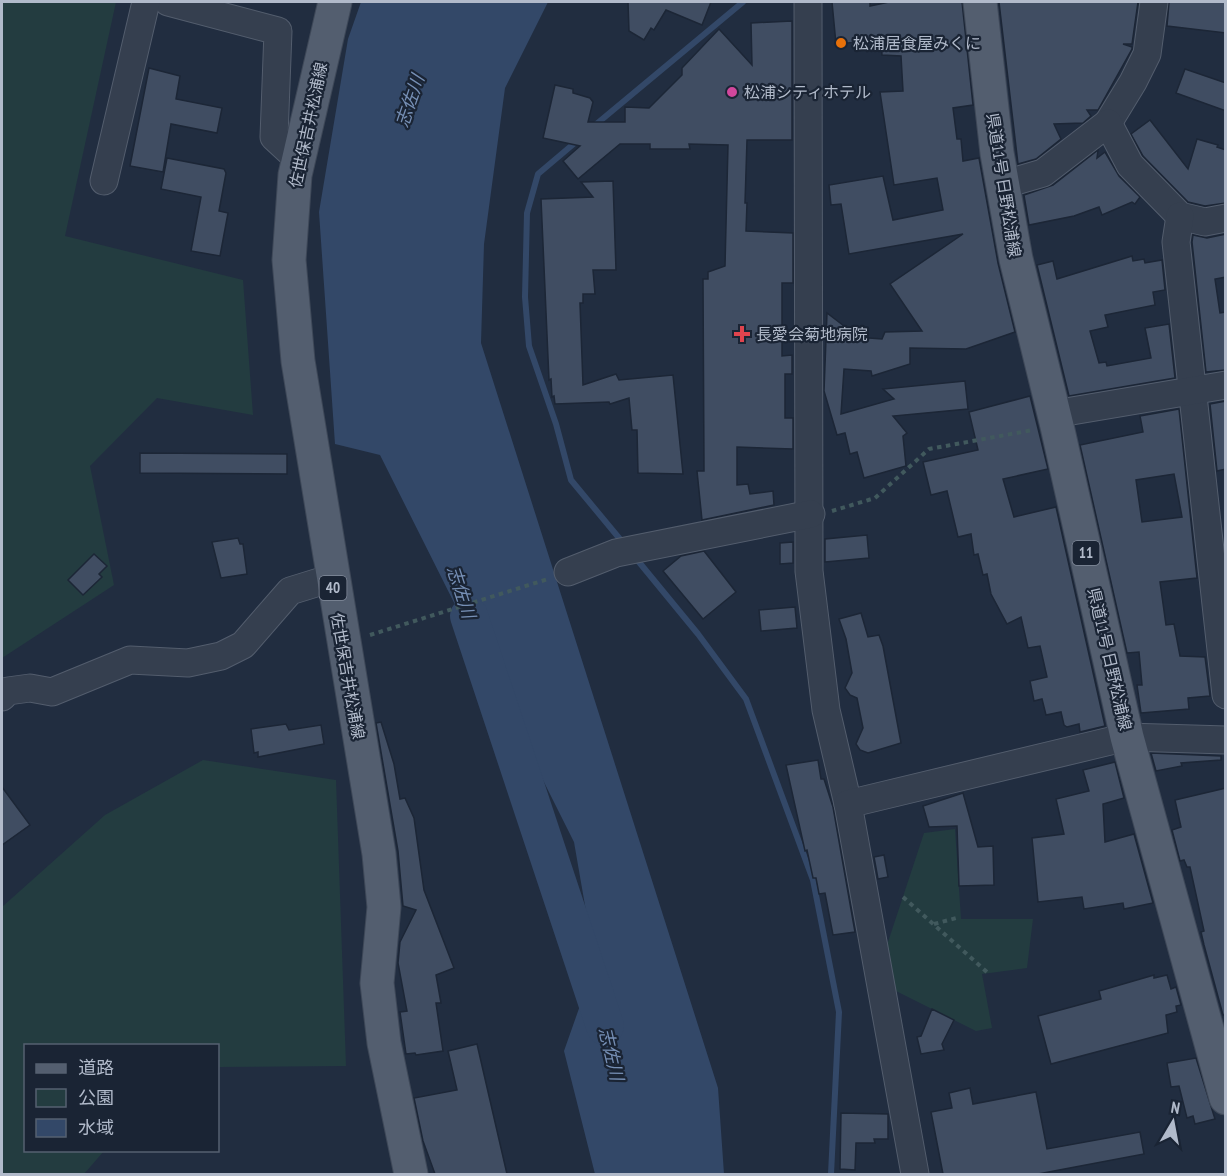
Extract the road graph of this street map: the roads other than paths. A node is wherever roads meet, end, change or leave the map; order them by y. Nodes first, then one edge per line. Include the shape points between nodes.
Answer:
1 (146, 2) edge
2 (168, 2) edge
3 (335, 2) edge
4 (808, 2) edge
5 (980, 2) edge
6 (1155, 2) edge
7 (1108, 123) junction
8 (299, 160) junction
9 (104, 181) dead end
10 (1002, 186) junction
11 (1180, 216) junction
12 (1226, 218) edge
13 (1226, 385) edge
14 (1193, 391) junction
15 (1056, 420) junction
16 (811, 514) junction
17 (568, 572) road end
18 (332, 578) junction
19 (1226, 695) edge
20 (2, 697) edge
21 (1127, 737) junction
22 (1226, 740) edge
23 (848, 804) junction
24 (1226, 1098) edge
25 (411, 1174) edge
26 (915, 1174) edge

1 - 9 street
2 - 8 street via 278,31 274,137
3 - 8 main road, 佐世保吉井松浦線 / 40
4 - 16 street
5 - 10 main road, 県道11号 日野松浦線 / 11
6 - 7 street via 1147,54
7 - 10 street via 1043,173
7 - 11 street via 1130,165
8 - 18 main road, 佐世保吉井松浦線 / 40 via 289,260 298,361
10 - 15 main road, 県道11号 日野松浦線 / 11
11 - 12 street via 1205,222
11 - 14 street via 1176,242
13 - 14 street
14 - 15 street
14 - 19 street
15 - 21 main road, 県道11号 日野松浦線 / 11
16 - 17 street via 616,553
16 - 23 street via 809,571 826,710
18 - 20 street via 290,591 243,645 221,656 188,663 130,660 52,692 30,688 8,691
18 - 25 main road, 佐世保吉井松浦線 / 40 via 379,854 384,907 377,982 384,1043
21 - 22 street
21 - 23 street
21 - 24 main road, 県道11号 日野松浦線 / 11
23 - 26 street

